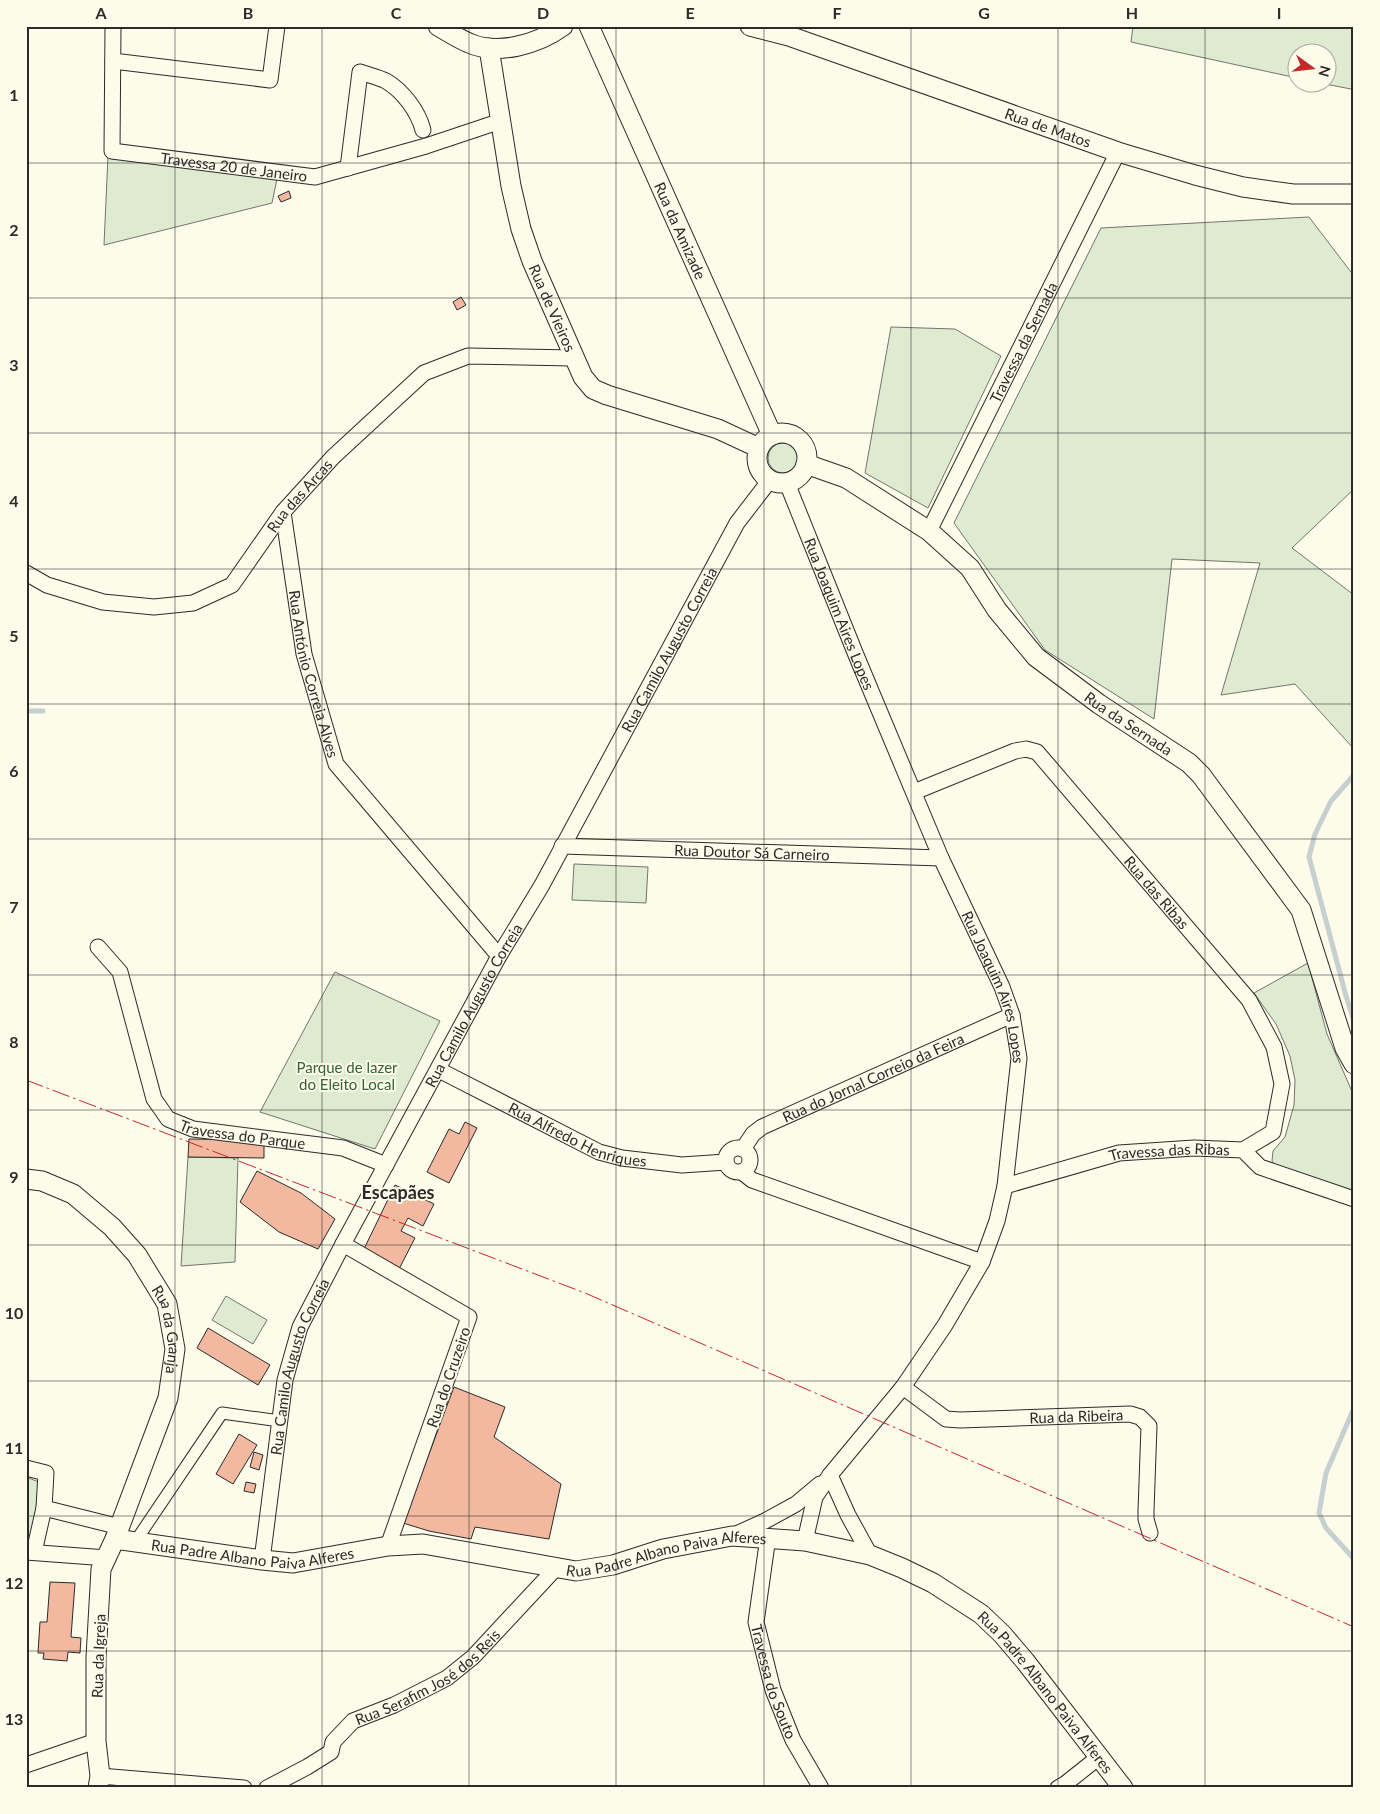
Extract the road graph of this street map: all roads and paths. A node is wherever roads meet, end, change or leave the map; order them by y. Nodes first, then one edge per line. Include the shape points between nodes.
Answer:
1 (113, 26) edge
2 (277, 26) edge
3 (438, 26) edge
4 (563, 26) edge
5 (588, 26) edge
6 (750, 26) edge
7 (490, 48) junction
8 (113, 61) junction
9 (501, 121) junction
10 (423, 130) dead end
11 (1118, 152) junction
12 (348, 168) junction
13 (1354, 194) edge
14 (574, 358) junction
15 (766, 441) junction
16 (806, 464) junction
17 (778, 481) junction
18 (283, 512) junction
19 (929, 531) junction
20 (26, 573) edge
21 (914, 792) junction
22 (562, 846) junction
23 (941, 858) junction
24 (98, 947) dead end
25 (500, 956) junction
26 (1012, 1015) junction
27 (1354, 1064) edge
28 (439, 1070) junction
29 (743, 1149) junction
30 (1243, 1150) junction
31 (726, 1162) junction
32 (386, 1165) junction
33 (742, 1172) junction
34 (26, 1179) edge
35 (1005, 1186) junction
36 (1354, 1200) edge
37 (343, 1244) junction
38 (982, 1262) junction
39 (903, 1387) junction
40 (280, 1421) junction
41 (26, 1468) edge
42 (830, 1475) junction
43 (44, 1508) junction
44 (1150, 1532) dead end
45 (117, 1533) junction
46 (732, 1536) junction
47 (768, 1537) junction
48 (805, 1540) junction
49 (135, 1542) junction
50 (388, 1546) junction
51 (30, 1552) edge
52 (870, 1555) junction
53 (107, 1558) junction
54 (262, 1560) junction
55 (556, 1568) junction
56 (96, 1741) junction
57 (1099, 1757) junction
58 (26, 1765) edge
59 (99, 1782) edge
60 (244, 1788) edge
61 (266, 1788) edge
62 (821, 1788) edge
63 (1058, 1788) edge
64 (1123, 1788) edge

1 - 8 street, Travessa 20 de Janeiro
2 - 8 street via 270,80
3 - 7 street via 470,44
4 - 7 street via 537,41
5 - 15 street, Rua da Amizade
6 - 11 street, Rua de Matos via 789,36
7 - 9 street, Rua de Vieiros
8 - 12 street, Travessa 20 de Janeiro via 112,151 316,177
9 - 12 street, Travessa 20 de Janeiro
9 - 14 street, Rua de Vieiros via 521,229
10 - 12 street via 420,119 404,97 386,82 360,72
11 - 13 street, Rua de Matos via 1243,187 1293,194
11 - 19 street, Travessa da Sernada
14 - 15 street, Rua de Vieiros via 593,390
14 - 18 street, Rua das Arcas via 468,356 424,373 333,457
15 - 16 street via 788,433 801,442 807,456
15 - 17 street via 757,462 760,469
16 - 17 street via 800,476
16 - 19 street, Rua da Sernada via 846,478
17 - 21 street, Rua Joaquim Aires Lopes
17 - 22 street, Rua Camilo Augusto Correia via 737,523
18 - 20 street, Rua das Arcas via 232,585 193,603 154,607 103,602 47,585
18 - 25 street, Rua António Correia Alves via 304,654 336,764
19 - 27 street, Rua da Sernada via 970,568 997,610 1036,658 1189,763 1216,794 1301,910 1345,1048
21 - 23 street, Rua Joaquim Aires Lopes
21 - 30 street, Rua das Ribas via 1015,751 1037,752 1249,1000 1274,1047 1282,1084 1273,1132
22 - 23 street, Rua Doutor Sá Carneiro
22 - 25 street, Rua Camilo Augusto Correia
23 - 26 street, Rua Joaquim Aires Lopes
24 - 32 street, Travessa do Parque via 120,972 154,1099 168,1119 193,1129 343,1148
25 - 28 street, Rua Camilo Augusto Correia
26 - 29 street, Rua do Jornal Correio da Feira via 762,1127
26 - 35 street, Rua Joaquim Aires Lopes via 1019,1058
28 - 31 street, Rua Alfredo Henriques via 599,1152 682,1165
28 - 32 street, Rua Camilo Augusto Correia
29 - 31 street via 732,1150 726,1156
29 - 33 street via 749,1155 750,1163
30 - 35 street, Travessa das Ribas via 1194,1148 1119,1153
30 - 36 street, Travessa das Ribas via 1260,1167
31 - 33 street via 731,1170
32 - 37 street, Rua Camilo Augusto Correia
33 - 38 street via 752,1180
34 - 45 street, Rua da Granja via 42,1181 73,1194 112,1227 137,1255 167,1304 175,1350 168,1398
35 - 38 street, Rua Joaquim Aires Lopes
37 - 40 street, Rua Camilo Augusto Correia via 300,1328 285,1380
37 - 50 street, Rua do Cruzeiro via 469,1317
38 - 39 street, Rua Joaquim Aires Lopes
39 - 42 street, Rua Joaquim Aires Lopes
39 - 44 street, Rua da Ribeira via 946,1420 1140,1416 1148,1426 1146,1511
40 - 49 street via 222,1413
40 - 54 street, Rua Camilo Augusto Correia
41 - 43 street via 46,1473
42 - 46 street via 796,1504
42 - 48 street via 815,1497
42 - 52 street
43 - 45 street
43 - 51 street
45 - 49 street, Rua Padre Albano Paiva Alferes
45 - 53 street, Rua da Igreja
46 - 47 street, Rua Padre Albano Paiva Alferes
46 - 55 street, Rua Padre Albano Paiva Alferes via 663,1549 613,1565 576,1571
47 - 48 street, Rua Padre Albano Paiva Alferes
47 - 62 street, Travessa do Souto via 756,1622 773,1690 793,1740
48 - 52 street, Rua Padre Albano Paiva Alferes
49 - 54 street, Rua Padre Albano Paiva Alferes
50 - 54 street, Rua Padre Albano Paiva Alferes via 293,1562
50 - 55 street, Rua Padre Albano Paiva Alferes via 423,1544
51 - 53 street
52 - 57 street, Rua Padre Albano Paiva Alferes via 933,1583 981,1614 1025,1661
53 - 56 street, Rua da Igreja via 101,1569
55 - 61 street, Rua Serafim José dos Reis via 473,1657 447,1678 353,1721 333,1742 331,1752
56 - 58 street
56 - 59 street, Rua da Igreja
57 - 63 street
57 - 64 street, Rua Padre Albano Paiva Alferes
59 - 60 street

